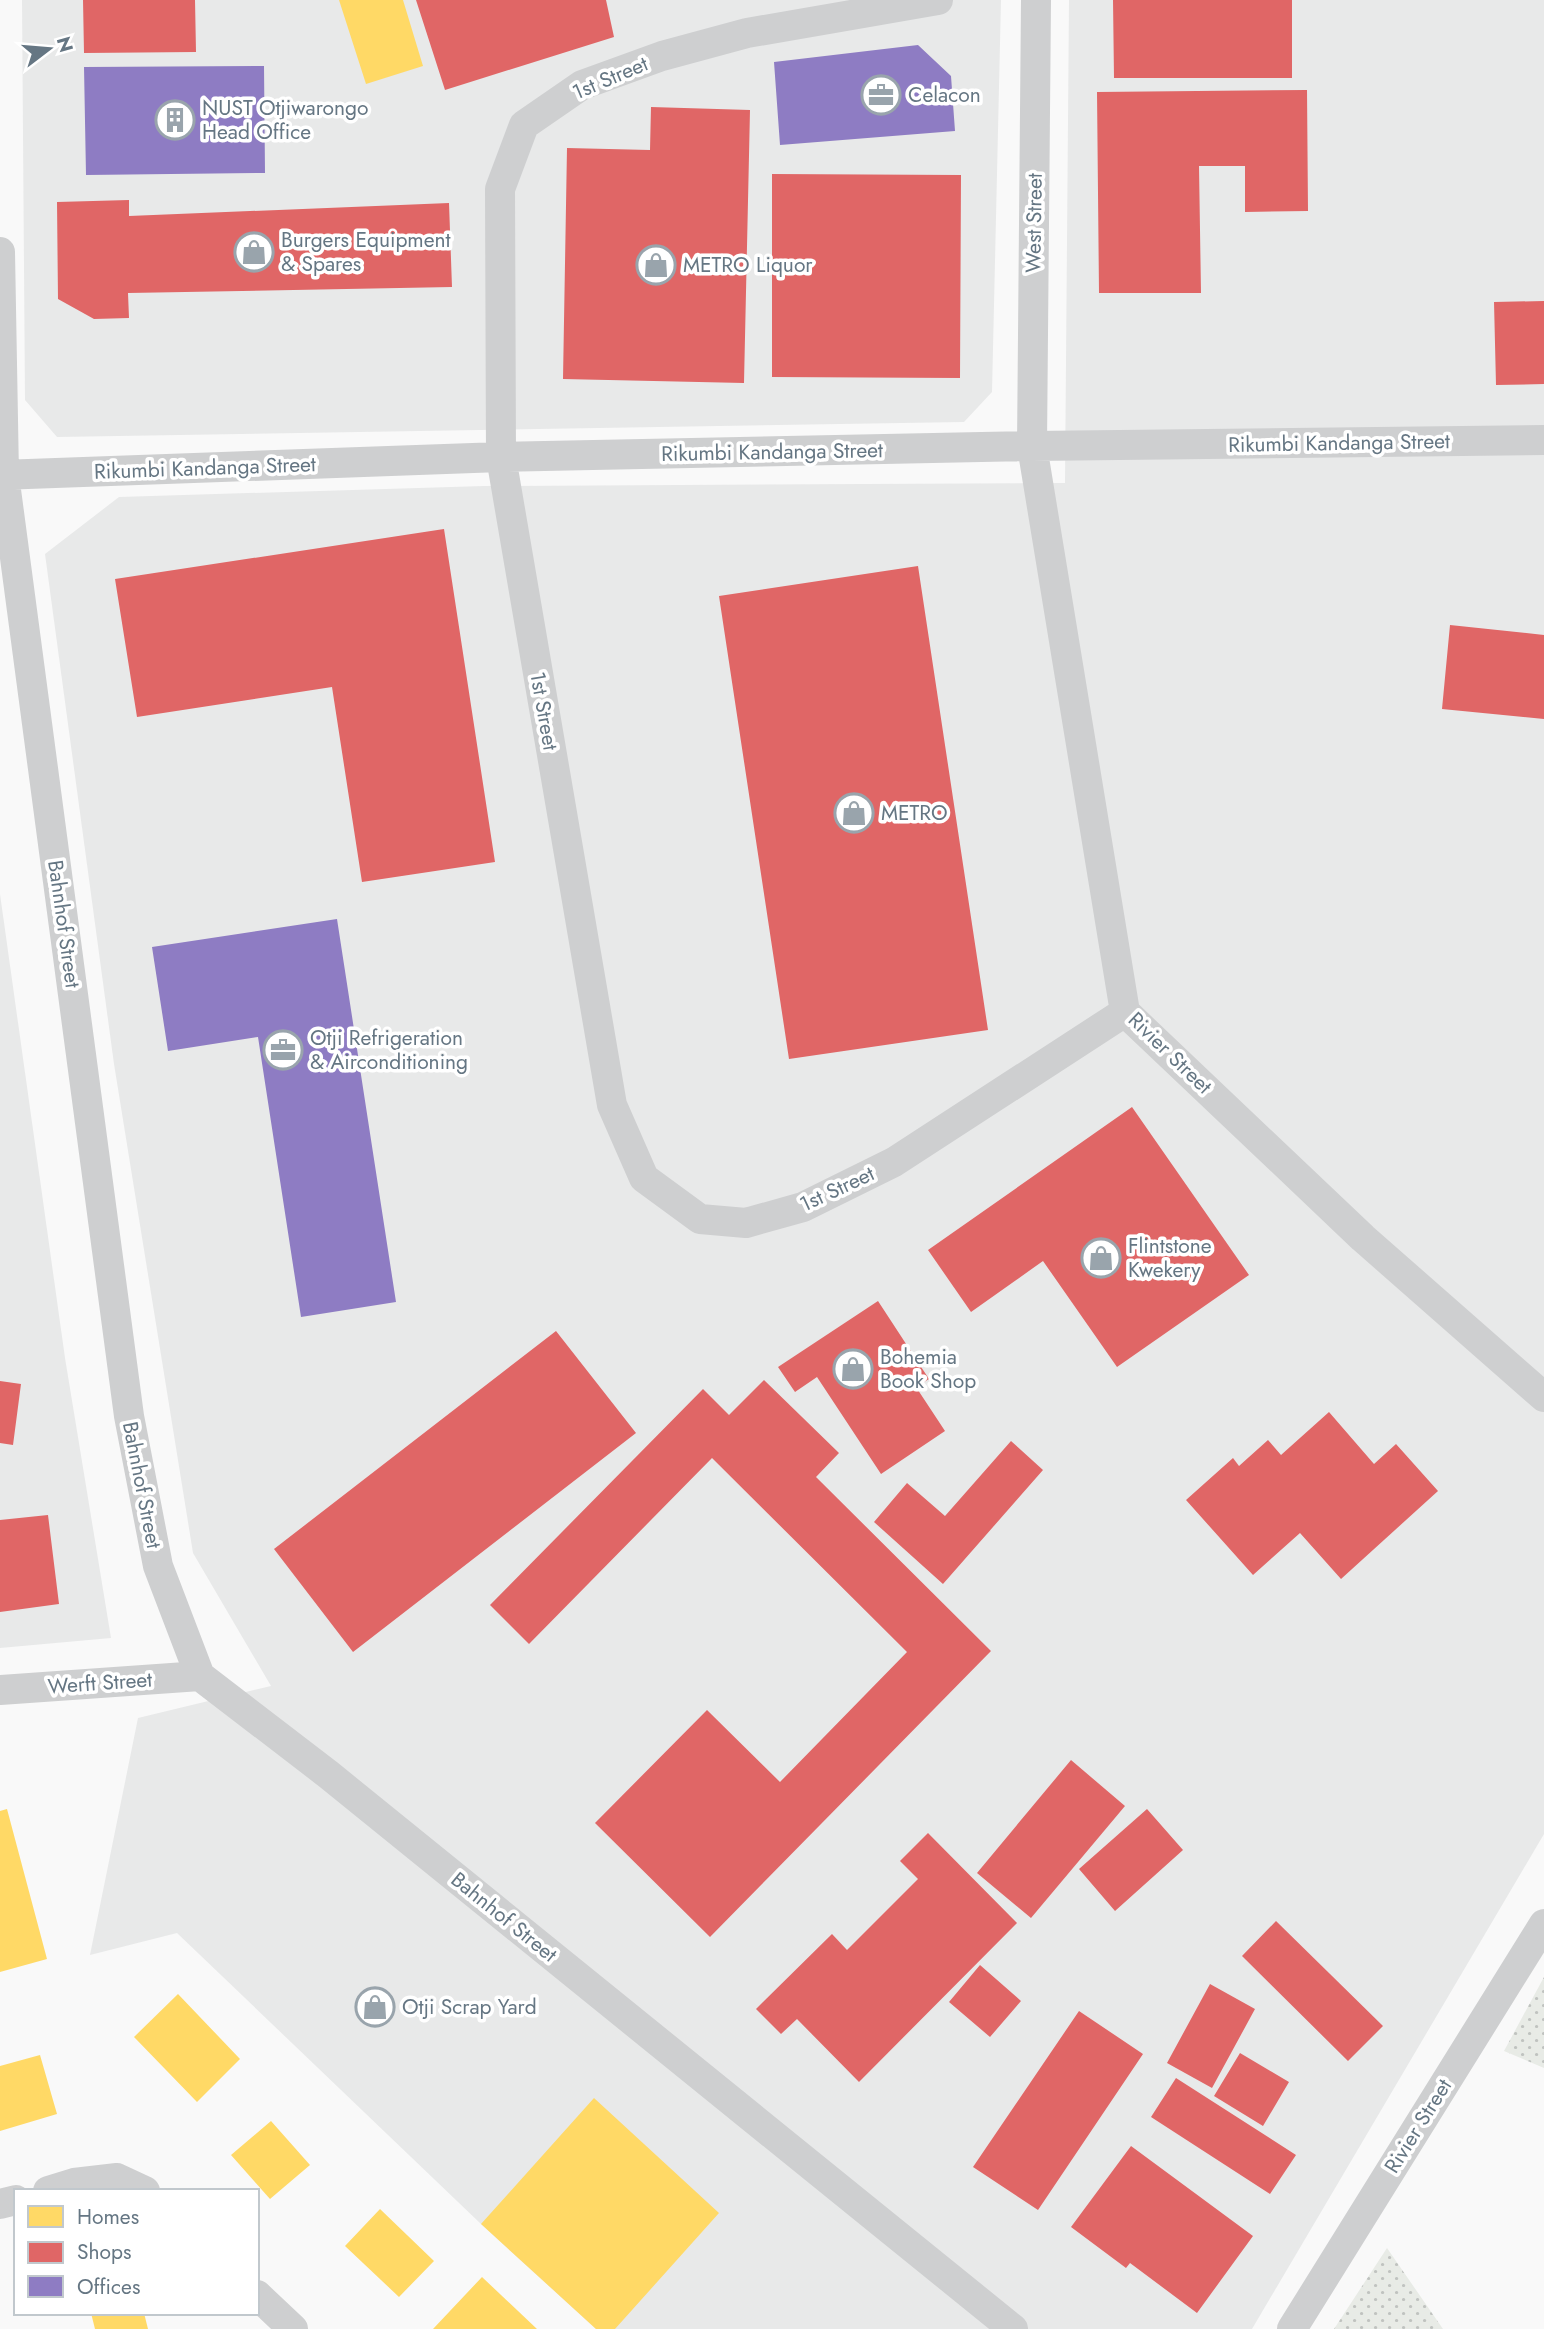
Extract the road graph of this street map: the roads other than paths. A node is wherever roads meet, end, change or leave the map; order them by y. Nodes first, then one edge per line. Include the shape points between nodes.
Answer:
1 (938, 0) edge
2 (1036, 0) edge
3 (0, 252) edge
4 (1544, 440) edge
5 (1032, 446) junction
6 (501, 457) junction
7 (2, 475) edge
8 (1125, 1012) junction
9 (1544, 1397) edge
10 (200, 1675) junction
11 (0, 1690) edge
12 (1544, 1924) edge
13 (54, 2189) edge
14 (141, 2189) edge
15 (259, 2297) edge
16 (293, 2329) edge
17 (1013, 2329) edge
18 (1292, 2329) edge

1 - 6 street, 1st Street via 747,33 662,56 582,85 524,125 500,189
2 - 5 street, West Street
3 - 7 street, Bahnhof Street
4 - 5 street, Rikumbi Kandanga Street
5 - 6 street, Rikumbi Kandanga Street
5 - 8 street, Rivier Street
6 - 7 street, Rikumbi Kandanga Street
6 - 8 street, 1st Street via 612,1105 644,1178 700,1219 746,1223 803,1206 894,1162
7 - 10 street, Bahnhof Street via 129,1416 158,1566
8 - 9 street, Rivier Street via 1363,1238
10 - 11 street, Werft Street
10 - 17 street, Bahnhof Street
12 - 18 street, Rivier Street
13 - 14 street via 117,2178
15 - 16 street

